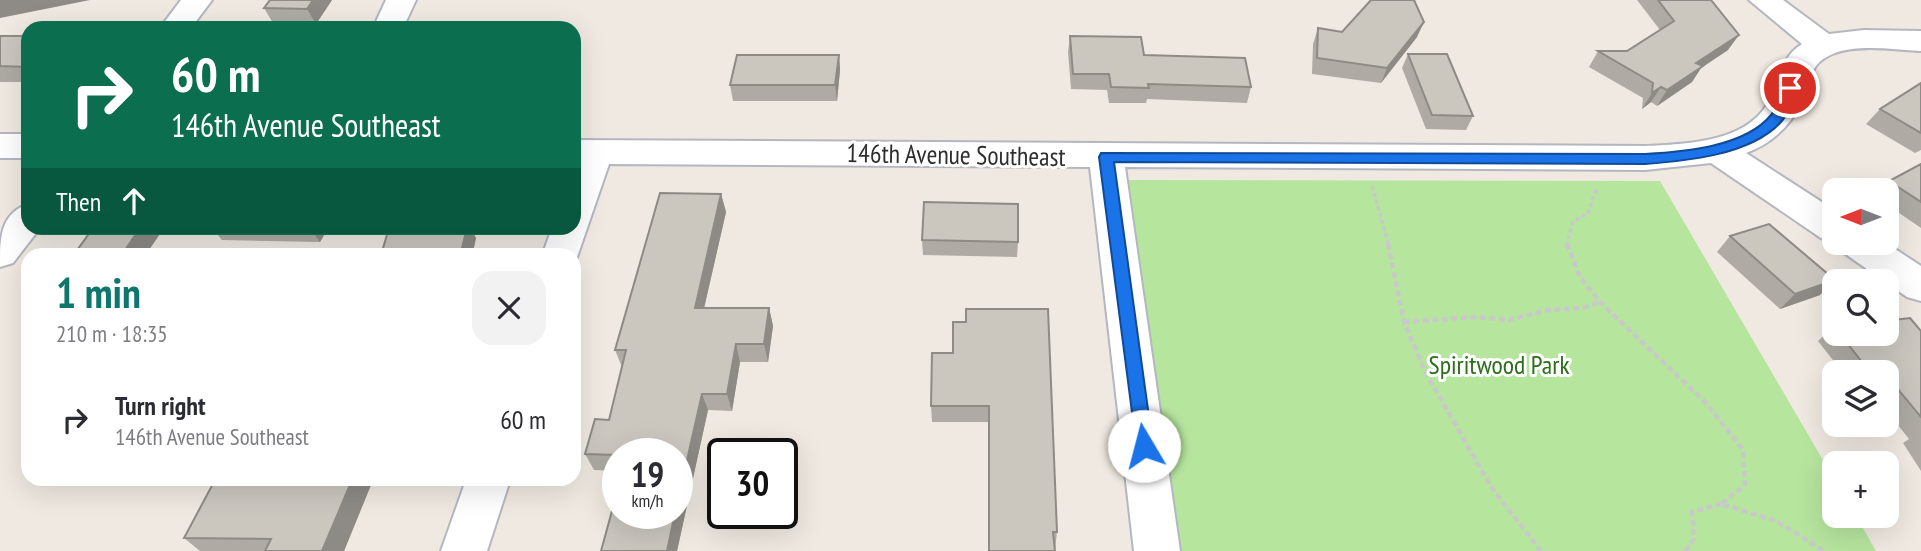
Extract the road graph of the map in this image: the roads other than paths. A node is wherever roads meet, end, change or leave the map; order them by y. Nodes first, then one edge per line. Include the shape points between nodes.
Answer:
1 (197, 0) edge
2 (401, 0) edge
3 (1764, 0) edge
4 (180, 21) edge
5 (391, 21) edge
6 (1921, 41) edge
7 (1824, 46) junction
8 (0, 146) edge
9 (21, 146) edge
10 (1715, 149) junction
11 (584, 152) edge
12 (1106, 157) junction
13 (581, 171) edge
14 (1822, 220) edge
15 (21, 226) edge
16 (0, 253) edge
17 (1876, 256) edge
18 (1921, 286) edge
19 (486, 486) edge
20 (464, 551) edge
21 (1157, 551) edge

1 - 4 street
2 - 5 street
3 - 7 street
6 - 7 street via 1847,41
7 - 10 street, 146th Avenue Southeast via 1799,63 1786,103 1775,120 1748,139
8 - 9 street
10 - 12 street, 146th Avenue Southeast via 1689,156 1603,159
10 - 14 street
11 - 12 street, 146th Avenue Southeast
11 - 13 street
12 - 21 street
15 - 16 street
17 - 18 street
19 - 20 street

